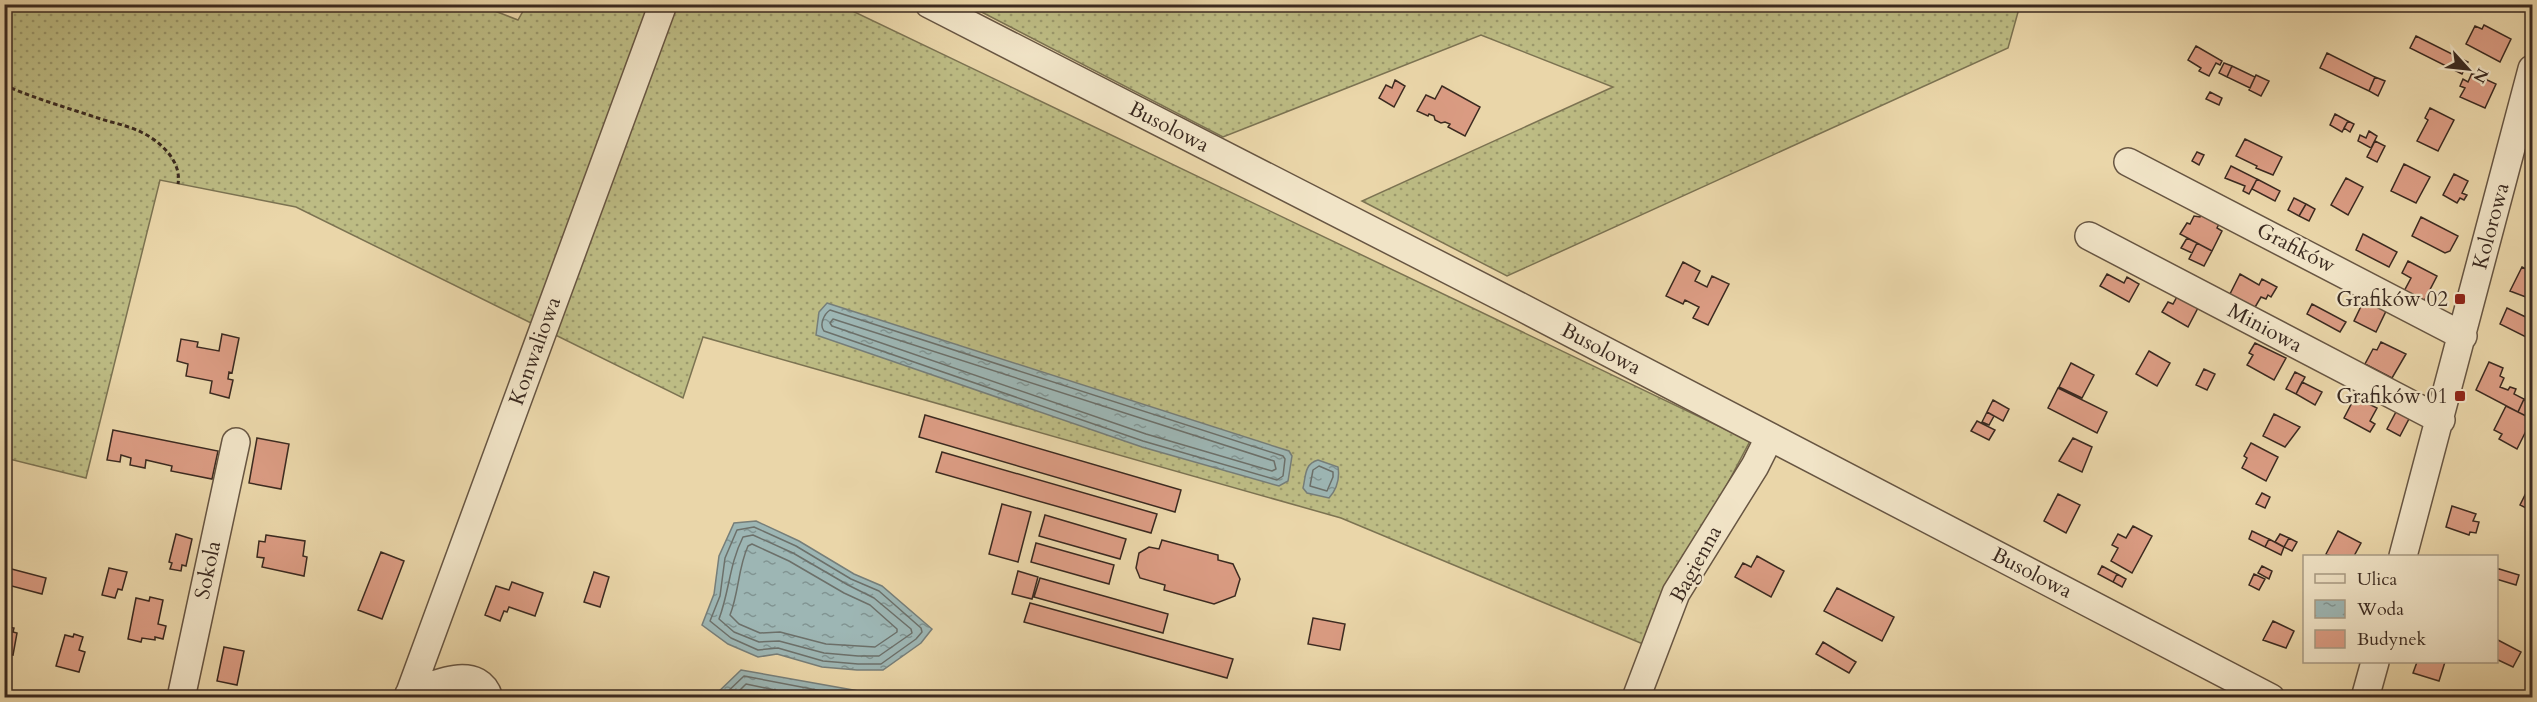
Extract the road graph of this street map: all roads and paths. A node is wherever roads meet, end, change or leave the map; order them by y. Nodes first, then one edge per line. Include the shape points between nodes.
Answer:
1 (663, 4) edge
2 (929, 4) edge
3 (2532, 69) edge
4 (4, 85) edge
5 (2128, 162) dead end
6 (178, 184) dead end
7 (2089, 236) dead end
8 (2463, 336) junction
9 (2441, 420) junction
10 (1769, 438) junction
11 (236, 442) dead end
12 (2403, 555) edge
13 (2374, 663) edge
14 (408, 696) edge
15 (181, 698) edge
16 (489, 698) edge
17 (1636, 698) edge
18 (2271, 698) edge
19 (2365, 698) edge

1 - 14 street, Konwaliowa
2 - 10 street, Busolowa
3 - 8 street, Kolorowa
4 - 6 path via 140,131 174,159 180,174
5 - 8 street, Grafików
7 - 9 street, Miniowa
8 - 9 street, Kolorowa
9 - 12 street, Kolorowa
10 - 17 street, Bagienna via 1676,593
10 - 18 street, Busolowa
11 - 15 street, Sokola
13 - 19 street
14 - 16 street via 447,679 464,678 478,684

